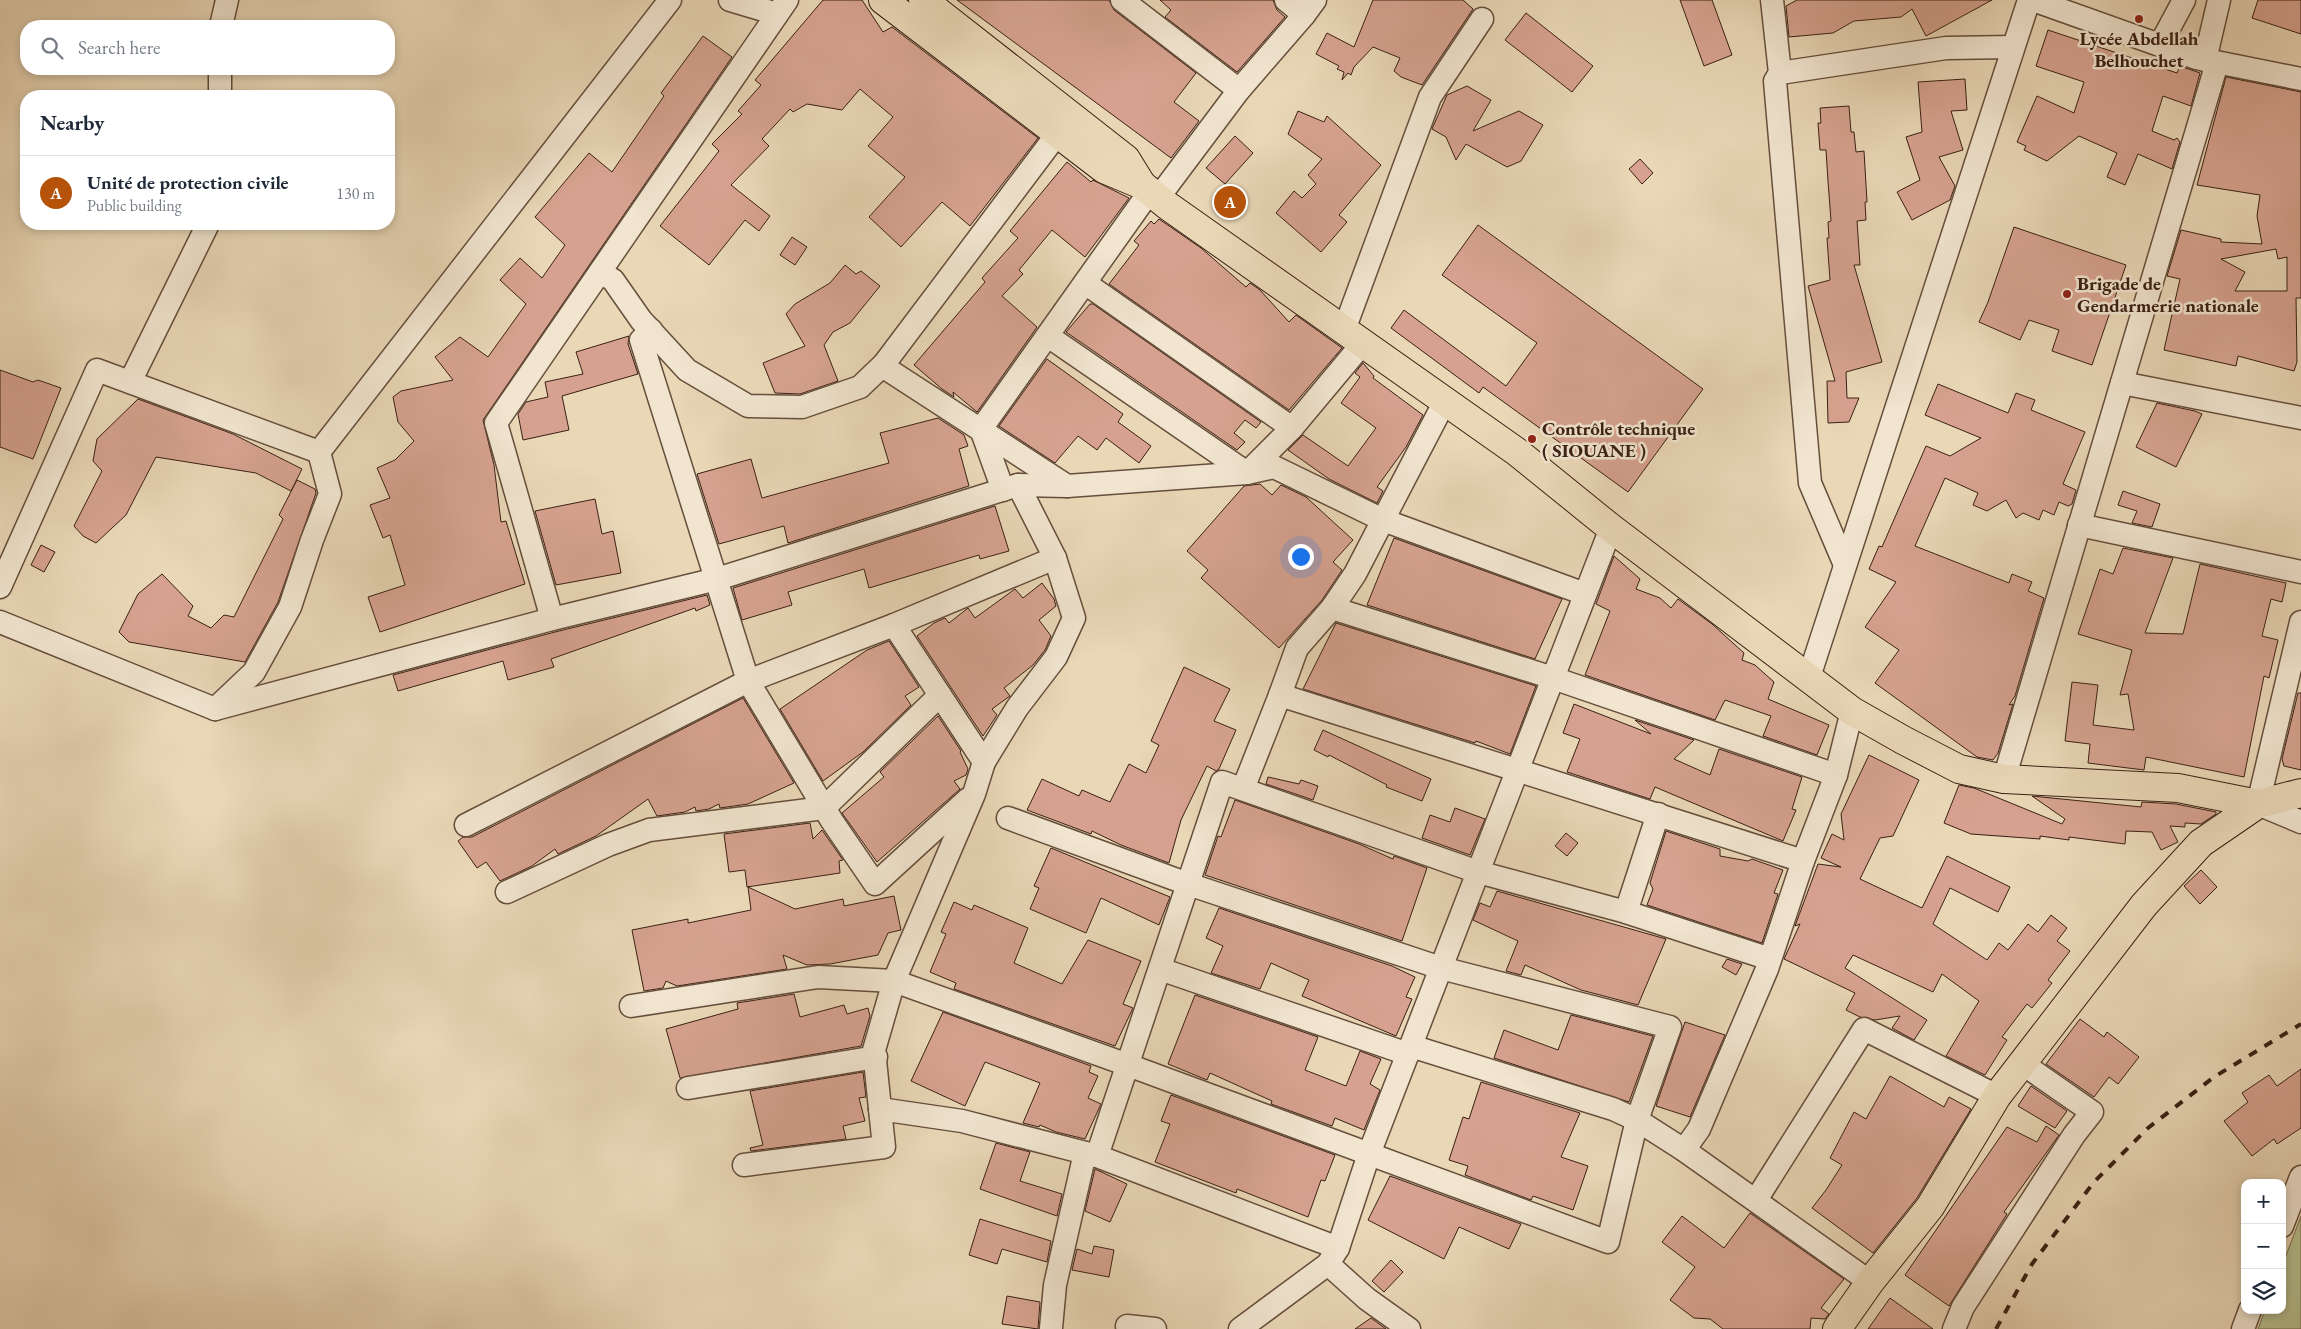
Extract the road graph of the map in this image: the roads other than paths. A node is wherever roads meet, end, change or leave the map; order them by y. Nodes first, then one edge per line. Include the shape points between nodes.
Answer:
1 (227, 0) edge
2 (670, 0) edge
3 (730, 0) edge
4 (883, 0) edge
5 (923, 0) edge
6 (1122, 0) edge
7 (1286, 0) edge
8 (1772, 0) edge
9 (2029, 0) edge
10 (2034, 0) edge
11 (2184, 0) edge
12 (2219, 0) edge
13 (782, 7) edge
14 (1310, 7) edge
15 (1482, 18) dead end
16 (222, 20) edge
17 (2160, 45) junction
18 (2013, 47) junction
19 (2211, 61) junction
20 (1780, 73) junction
21 (220, 75) edge
22 (2301, 79) edge
23 (220, 90) edge
24 (1239, 90) junction
25 (1058, 133) junction
26 (1150, 191) junction
27 (205, 230) edge
28 (600, 272) junction
29 (1085, 283) junction
30 (650, 330) junction
31 (1048, 336) junction
32 (1354, 337) junction
33 (884, 364) junction
34 (130, 382) junction
35 (2122, 383) junction
36 (1445, 401) junction
37 (2301, 418) edge
38 (1292, 428) junction
39 (981, 429) junction
40 (319, 452) junction
41 (1247, 473) junction
42 (1067, 486) junction
43 (1011, 487) junction
44 (1383, 520) junction
45 (2079, 526) junction
46 (1610, 528) junction
47 (1055, 558) junction
48 (1845, 565) junction
49 (2301, 572) edge
50 (717, 580) junction
51 (0, 587) edge
52 (1585, 594) junction
53 (1332, 608) junction
54 (552, 619) junction
55 (0, 622) edge
56 (2301, 622) edge
57 (894, 624) junction
58 (1809, 677) junction
59 (1552, 678) junction
60 (748, 681) junction
61 (940, 695) junction
62 (1280, 695) junction
63 (215, 709) junction
64 (1852, 711) junction
65 (984, 762) junction
66 (1518, 769) junction
67 (1836, 775) junction
68 (2004, 779) junction
69 (1243, 789) junction
70 (2301, 793) edge
71 (974, 794) junction
72 (2258, 804) junction
73 (824, 808) junction
74 (1658, 814) junction
75 (1008, 818) dead end
76 (2301, 822) edge
77 (466, 825) dead end
78 (1803, 861) junction
79 (1478, 872) junction
80 (1188, 884) junction
81 (507, 892) dead end
82 (1626, 912) junction
83 (1770, 959) junction
84 (1441, 968) junction
85 (1160, 969) junction
86 (894, 982) junction
87 (631, 1006) dead end
88 (1409, 1050) junction
89 (876, 1056) junction
90 (1128, 1064) junction
91 (2023, 1064) junction
92 (688, 1088) dead end
93 (1997, 1096) junction
94 (880, 1109) junction
95 (1637, 1120) junction
96 (1684, 1150) junction
97 (1091, 1154) junction
98 (1369, 1154) junction
99 (744, 1165) dead end
100 (2301, 1176) edge
101 (1756, 1200) junction
102 (2283, 1224) edge
103 (1333, 1256) junction
104 (1870, 1282) junction
105 (2249, 1314) edge
106 (1127, 1326) dead end
107 (1051, 1328) dead end
108 (1155, 1329) edge
109 (1240, 1329) edge
110 (1409, 1329) edge
111 (1836, 1329) edge
112 (1954, 1329) edge
113 (2243, 1329) edge

1 - 16 street
2 - 40 street
3 - 13 street
4 - 25 main road
5 - 26 main road via 1126,159
6 - 24 street
7 - 14 street
8 - 20 street
9 - 18 street
10 - 17 street
11 - 17 street
12 - 19 street
13 - 28 street
14 - 24 street
15 - 32 street via 1430,97
17 - 19 street
18 - 20 street via 1946,48
18 - 48 street
19 - 22 street
19 - 35 street
20 - 48 street via 1775,81 1810,483
21 - 23 street
24 - 26 street
25 - 26 main road via 1104,169
25 - 33 street
26 - 29 street
26 - 32 main road
27 - 34 street
28 - 30 street via 613,280
28 - 54 street via 496,423
29 - 31 street
29 - 38 street
30 - 33 street via 687,370 748,406 802,407 860,387
30 - 50 street via 641,340
31 - 39 street
31 - 41 street
32 - 36 main road
32 - 38 street
33 - 39 street
34 - 40 street
34 - 51 street via 97,370
35 - 37 street
35 - 45 street
36 - 44 street
36 - 46 main road via 1518,452
38 - 41 street
39 - 42 street
39 - 43 street
40 - 63 street via 330,494 290,607 254,672
41 - 42 street
41 - 44 street via 1274,467
42 - 43 street
43 - 47 street
43 - 50 street
44 - 52 street
44 - 53 street via 1355,574
45 - 49 street
45 - 68 street
46 - 52 street
46 - 58 main road
47 - 57 street
47 - 65 street via 1074,618 1056,657 1017,708
48 - 58 street
50 - 54 street
50 - 60 street
52 - 59 street
53 - 59 street
53 - 62 street via 1297,648
54 - 63 street
55 - 63 street
56 - 72 street
57 - 60 street
57 - 61 street
58 - 64 main road
59 - 66 street
59 - 67 street
60 - 73 street
60 - 77 street
61 - 65 street
61 - 73 street
62 - 66 street
62 - 69 street
64 - 67 street
64 - 68 main road via 1958,769
65 - 71 street
66 - 74 street
66 - 79 street
67 - 78 street
68 - 72 main road via 2178,788
69 - 79 street
69 - 80 street via 1222,782
70 - 72 main road
71 - 73 street via 876,884
71 - 86 street
72 - 76 street
72 - 91 main road via 2201,843 2144,904
73 - 81 street via 649,830 608,845
74 - 78 street
74 - 82 street
75 - 80 street
78 - 83 street
79 - 82 street
79 - 84 street
80 - 84 street
80 - 85 street
82 - 83 street
83 - 96 street via 1699,1129
84 - 88 street
84 - 95 street via 1670,1027
85 - 88 street
85 - 90 street
86 - 87 street via 818,977
86 - 89 street via 874,1050
86 - 90 street
88 - 95 street via 1613,1109
88 - 98 street
89 - 92 street
89 - 94 street
90 - 97 street
90 - 98 street
91 - 93 main road
91 - 112 street via 2092,1112 1963,1307
93 - 101 street via 1864,1029
93 - 104 main road via 1930,1207
94 - 97 street via 962,1121
94 - 99 street via 884,1147
95 - 96 street
95 - 98 street via 1608,1242
96 - 101 street
97 - 103 street
97 - 107 street via 1055,1285
98 - 103 street
100 - 102 street
101 - 104 street
103 - 109 street
103 - 110 street via 1367,1299
104 - 111 main road
105 - 113 street
106 - 108 street

